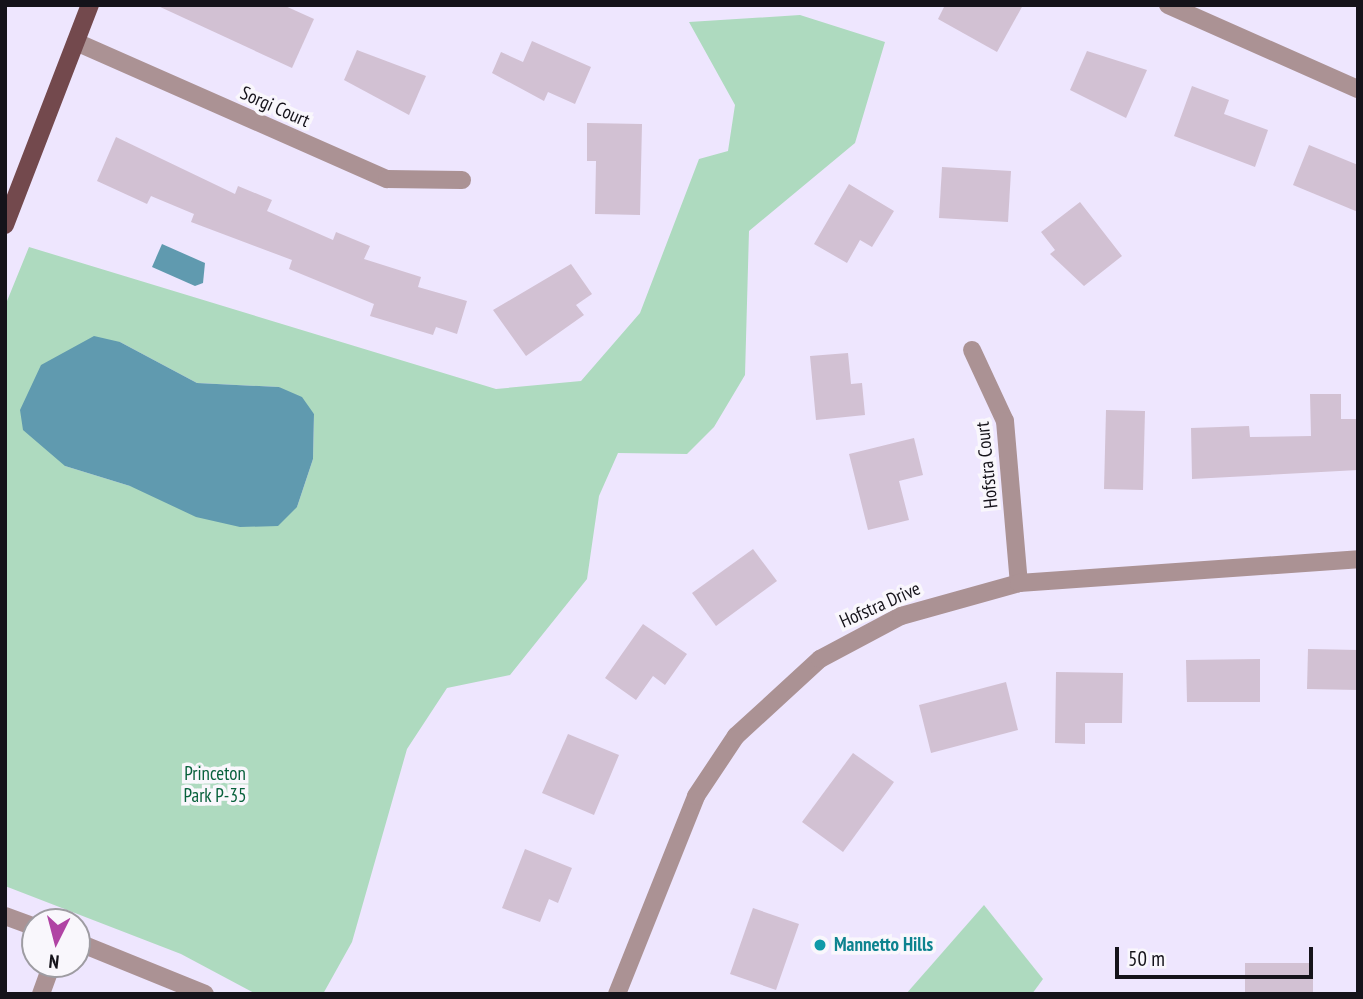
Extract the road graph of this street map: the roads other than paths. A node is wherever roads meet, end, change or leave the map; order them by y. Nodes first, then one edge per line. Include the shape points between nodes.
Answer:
1 (90, 5) edge
2 (1168, 5) edge
3 (76, 42) junction
4 (1358, 89) edge
5 (462, 180) dead end
6 (5, 225) edge
7 (972, 350) dead end
8 (1358, 559) edge
9 (1019, 583) junction
10 (91, 948) edge
11 (205, 994) edge
12 (617, 994) edge

1 - 3 main road
2 - 4 street
3 - 5 street, Sorgi Court via 387,179
3 - 6 main road
7 - 9 street, Hofstra Court via 1005,421
8 - 9 street, Hofstra Drive
9 - 12 street, Hofstra Drive via 946,600 861,634 795,679 736,736 669,851
10 - 11 street

